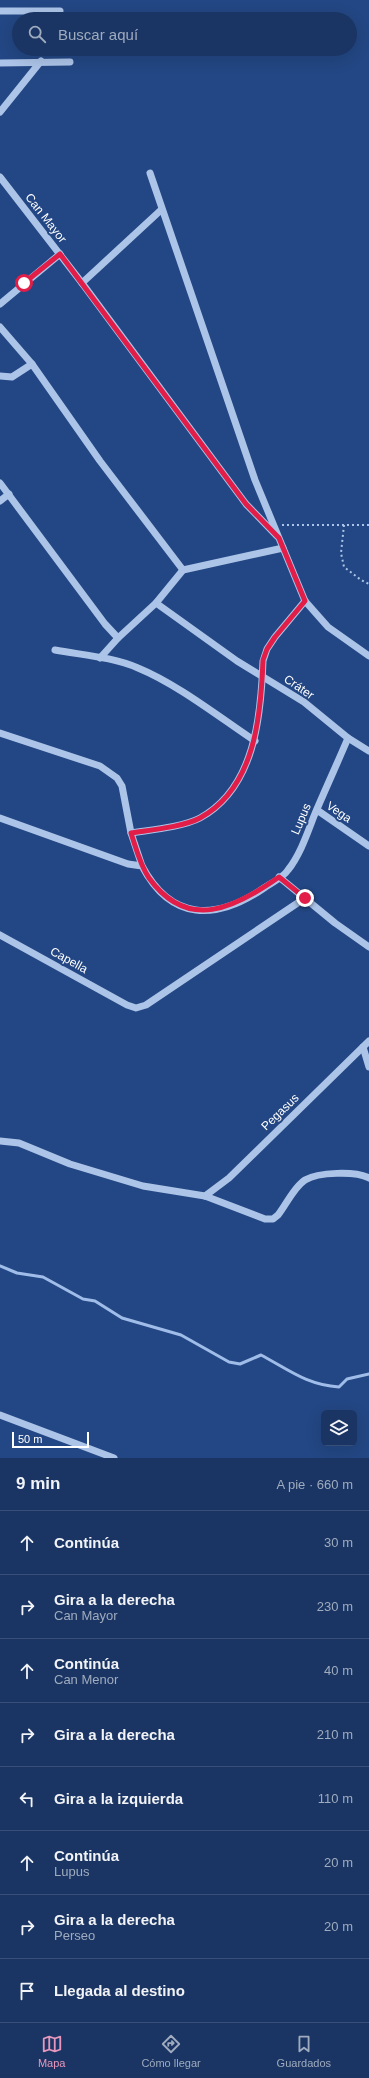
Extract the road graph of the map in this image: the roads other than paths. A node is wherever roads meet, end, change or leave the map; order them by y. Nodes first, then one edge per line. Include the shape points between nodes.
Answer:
1 (0, 11) edge
2 (60, 11) dead end
3 (41, 61) junction
4 (70, 62) dead end
5 (0, 63) edge
6 (0, 112) edge
7 (150, 173) dead end
8 (0, 177) edge
9 (161, 210) junction
10 (60, 254) junction
11 (82, 283) junction
12 (0, 304) edge
13 (0, 327) edge
14 (32, 364) junction
15 (0, 376) edge
16 (0, 483) edge
17 (8, 494) junction
18 (0, 501) edge
19 (279, 538) junction
20 (283, 548) junction
21 (183, 570) junction
22 (305, 601) junction
23 (156, 603) junction
24 (118, 638) junction
25 (55, 650) dead end
26 (369, 656) edge
27 (100, 658) junction
28 (263, 676) junction
29 (0, 733) edge
30 (348, 738) junction
31 (255, 741) junction
32 (369, 751) edge
33 (317, 810) junction
34 (0, 818) edge
35 (131, 833) junction
36 (369, 846) edge
37 (142, 866) junction
38 (279, 877) junction
39 (305, 898) junction
40 (0, 934) edge
41 (369, 947) edge
42 (369, 1041) edge
43 (363, 1047) junction
44 (369, 1067) edge
45 (0, 1141) edge
46 (369, 1178) edge
47 (205, 1196) junction
48 (0, 1415) edge
49 (114, 1458) edge

1 - 2 street
3 - 4 street
3 - 5 street
3 - 6 street
7 - 9 street
8 - 10 street, Can Mayor
9 - 11 street
9 - 19 street via 255,480
10 - 11 street, Can Mayor
10 - 12 street
11 - 19 street, Can Mayor via 246,504
13 - 14 street
14 - 15 street via 12,377
14 - 21 street via 100,461
16 - 17 street
17 - 18 street
17 - 24 street
19 - 20 street
20 - 21 street
20 - 22 street
21 - 23 street
22 - 26 street via 328,628
22 - 28 street via 267,649 263,660
23 - 24 street
23 - 28 street, Cráter via 237,661
24 - 27 street
25 - 27 street
27 - 31 street via 138,667 164,681
28 - 30 street, Cráter via 304,702
28 - 31 street
29 - 35 street, Lupus via 100,766 110,772 122,786
30 - 32 street, Cráter
30 - 33 street, Lupus
31 - 35 street via 246,767 226,798 200,818
33 - 36 street, Vega
33 - 38 street, Lupus via 288,871
34 - 37 street via 128,864
35 - 37 street, Lupus
37 - 38 street, Lupus via 148,878 172,902 184,908 222,909 255,894
38 - 39 street
39 - 40 street, Capella via 146,1005 136,1008
39 - 41 street
42 - 43 street, Pegasus
43 - 44 street
43 - 47 street, Pegasus via 229,1178
45 - 47 street via 19,1143 70,1164 143,1186
46 - 47 street via 352,1172 304,1180 278,1215 272,1219 252,1215
48 - 49 street

